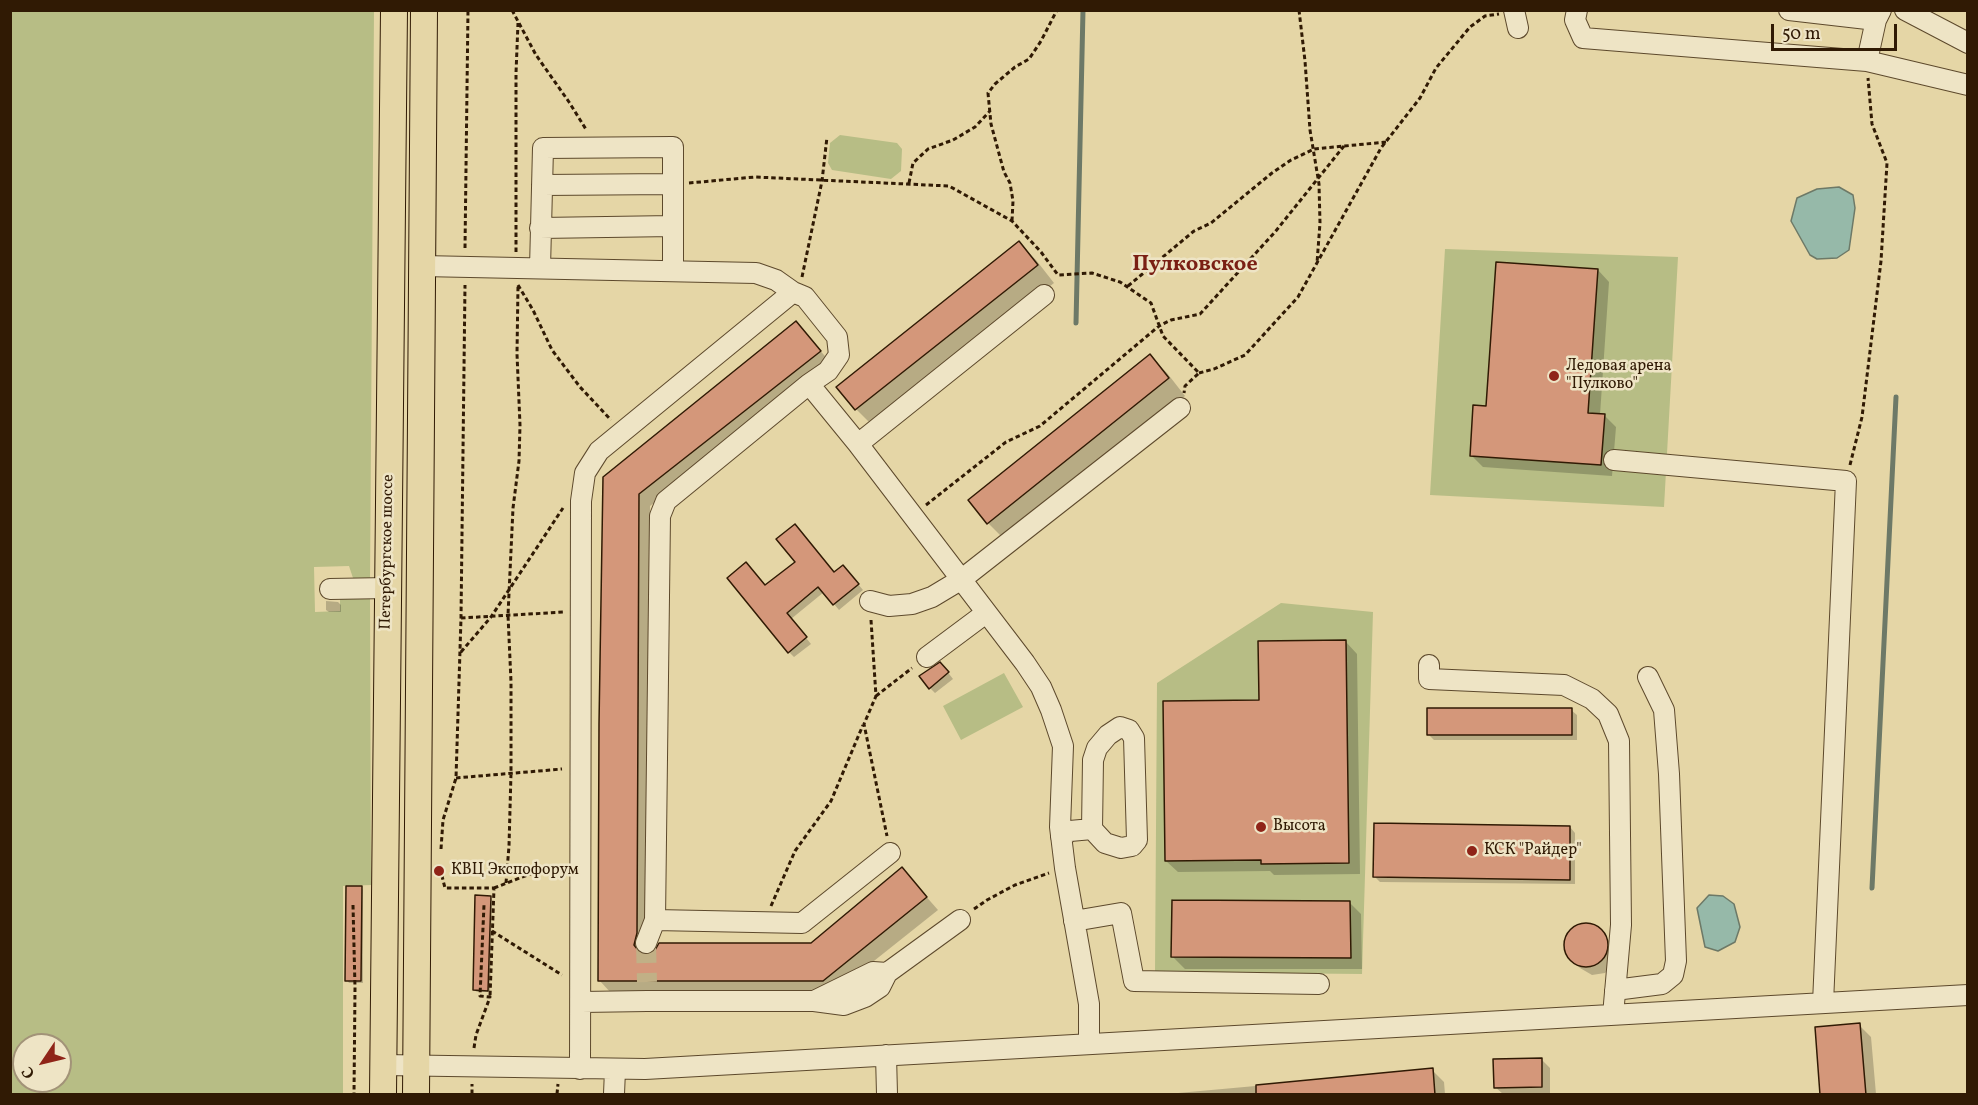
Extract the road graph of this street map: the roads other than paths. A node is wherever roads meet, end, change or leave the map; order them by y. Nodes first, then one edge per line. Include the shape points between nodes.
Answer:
1 (394, 10) edge
2 (424, 10) edge
3 (1577, 10) edge
4 (1789, 10) edge
5 (1905, 10) edge
6 (1879, 15) edge
7 (1968, 43) edge
8 (1867, 61) junction
9 (1968, 85) edge
10 (676, 184) junction
11 (542, 185) junction
12 (673, 226) junction
13 (540, 228) junction
14 (422, 266) junction
15 (540, 268) junction
16 (673, 271) junction
17 (793, 292) junction
18 (1044, 295) dead end
19 (809, 384) junction
20 (1180, 408) road end
21 (858, 444) junction
22 (1614, 460) dead end
23 (962, 579) junction
24 (388, 588) junction
25 (330, 589) dead end
26 (870, 601) road end
27 (986, 613) junction
28 (927, 657) road end
29 (1429, 665) dead end
30 (1648, 677) dead end
31 (1092, 829) junction
32 (1061, 837) junction
33 (890, 853) road end
34 (655, 920) junction
35 (960, 920) road end
36 (1074, 921) junction
37 (646, 943) tunnel mouth
38 (1319, 984) dead end
39 (1615, 990) junction
40 (582, 995) junction
41 (1968, 995) edge
42 (1823, 1003) junction
43 (1613, 1015) junction
44 (1089, 1044) junction
45 (886, 1055) junction
46 (383, 1065) junction
47 (416, 1066) junction
48 (580, 1069) junction
49 (615, 1070) junction
50 (383, 1095) edge
51 (416, 1095) edge
52 (614, 1095) edge
53 (887, 1095) edge

1 - 24 main road, Петербургское шоссе
2 - 14 main road, Петербургское шоссе
3 - 8 street via 1575,20 1583,38
4 - 6 street
5 - 7 street
6 - 8 street
8 - 9 street
10 - 11 street
10 - 11 street via 673,147 543,148
10 - 12 street
11 - 13 street
12 - 13 street
12 - 16 street
13 - 15 street
14 - 15 street via 465,267 518,277
14 - 47 main road, Петербургское шоссе
15 - 16 street
16 - 17 street via 756,273
17 - 19 street via 805,297 837,337 839,355 828,371
17 - 40 street via 599,451 585,473 581,501
18 - 21 street
19 - 21 street
19 - 34 street via 666,501 660,516
20 - 23 street
21 - 23 street
22 - 42 street via 1846,481
23 - 26 street via 912,604 889,606
23 - 27 street
24 - 25 street
24 - 46 main road, Петербургское шоссе
27 - 28 street
27 - 32 street via 1041,687 1051,710 1063,746
29 - 39 street via 1429,679 1564,685 1592,699 1608,714 1619,741 1621,925
30 - 39 street via 1664,710 1676,962 1673,975 1662,984
31 - 31 street via 1105,843 1121,848 1132,846 1137,840 1134,738 1129,730 1120,727 1097,748 1093,760
31 - 32 street via 1070,831
32 - 36 street
33 - 34 street via 802,923
34 - 37 street
35 - 40 street via 887,973 873,972 814,1001 647,992
36 - 38 street via 1121,913 1134,981
36 - 44 street via 1089,1004
39 - 43 street
40 - 48 street
41 - 42 street
42 - 43 street
43 - 44 street
44 - 45 street
45 - 49 street
45 - 53 street
46 - 47 street
46 - 50 main road, Петербургское шоссе
47 - 48 street
47 - 51 main road, Петербургское шоссе
48 - 49 street
49 - 52 street

